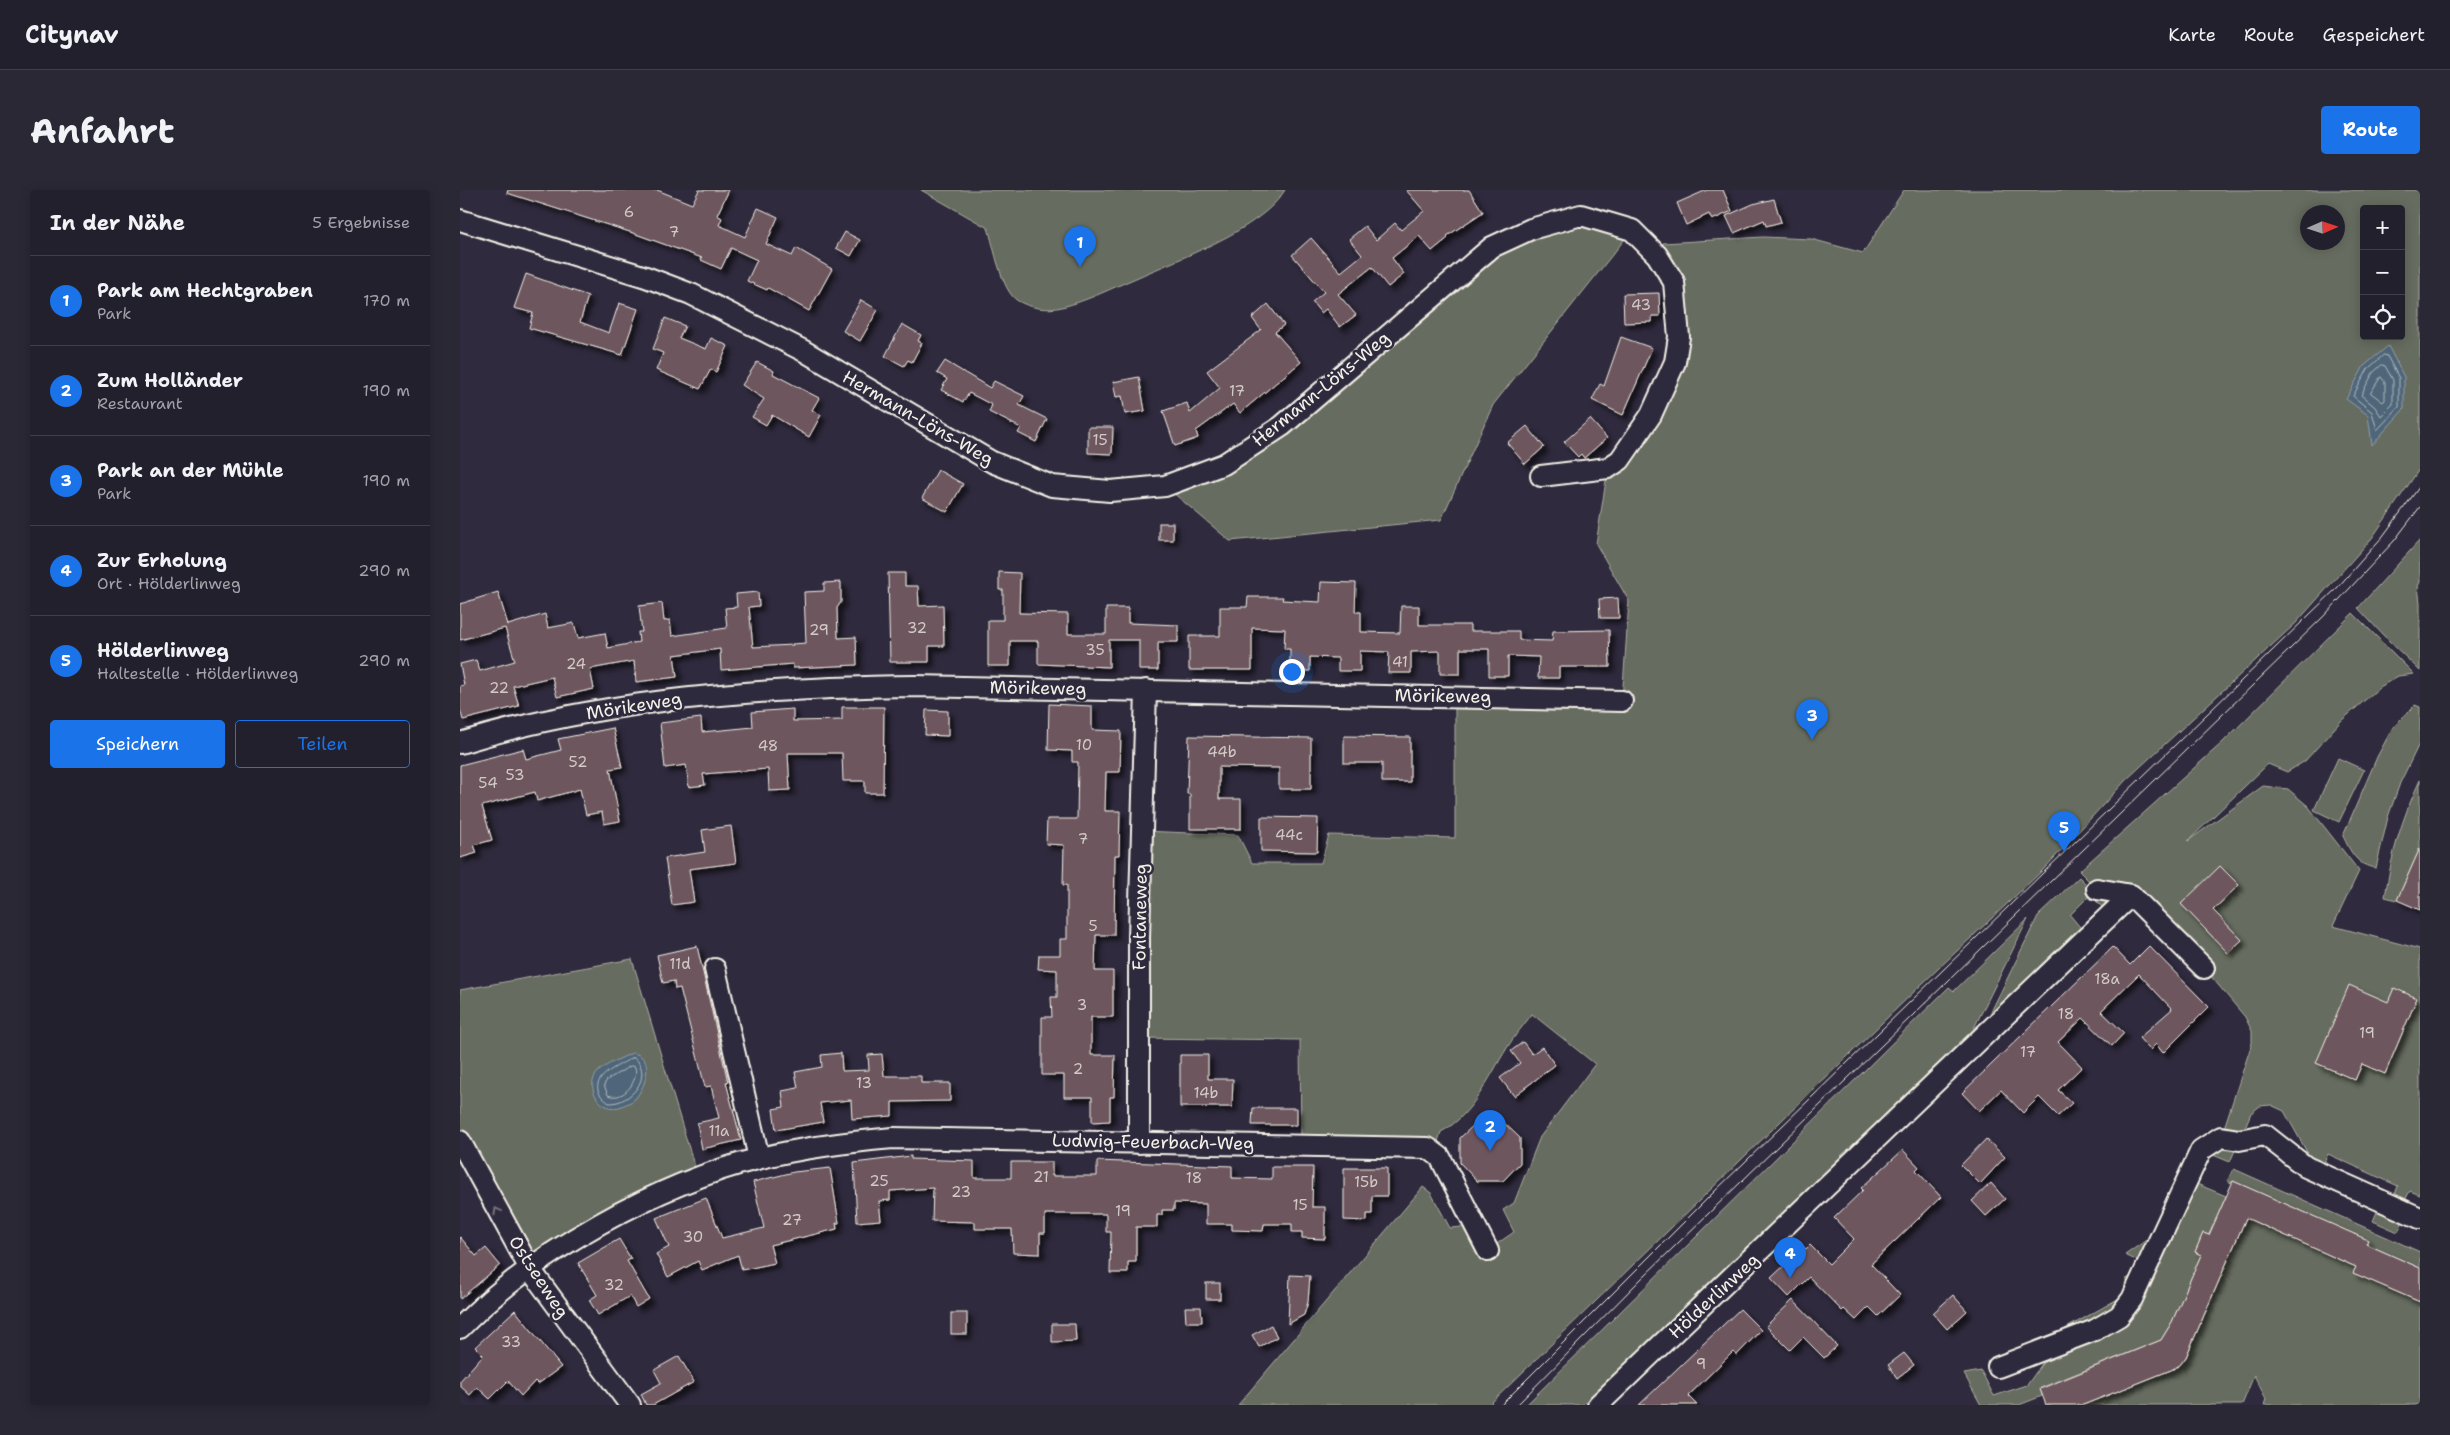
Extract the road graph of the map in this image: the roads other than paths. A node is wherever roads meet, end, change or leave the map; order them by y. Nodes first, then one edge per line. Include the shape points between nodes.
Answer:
1 (460, 220) edge
2 (1541, 476) dead end
3 (1146, 690) junction
4 (1622, 701) dead end
5 (460, 743) edge
6 (2097, 889) dead end
7 (2131, 895) junction
8 (715, 968) dead end
9 (2204, 968) dead end
10 (460, 1141) edge
11 (1139, 1143) junction
12 (759, 1158) junction
13 (2420, 1218) edge
14 (1488, 1251) dead end
15 (530, 1269) junction
16 (460, 1328) edge
17 (1998, 1367) dead end
18 (630, 1405) edge
19 (1598, 1405) edge

1 - 2 street, Hermann-Löns-Weg via 691,294 804,351 992,462 1052,486 1110,491 1165,486 1224,464 1282,426 1492,247 1531,229 1581,215 1632,230 1657,255 1674,282 1679,337 1676,362 1651,415 1620,460 1608,468
3 - 4 street, Mörikeweg
3 - 5 street, Mörikeweg via 915,686 817,687 723,693 541,722
3 - 11 street, Fontaneweg via 1139,937
6 - 7 street
7 - 9 street
7 - 19 street, Hölderlinweg
8 - 12 street
15 -> 10 street, Ostseeweg
11 - 12 street, Ludwig-Feuerbach-Weg via 892,1138 829,1144
11 - 14 street, Ludwig-Feuerbach-Weg via 1428,1148 1440,1157
12 - 15 street, Ludwig-Feuerbach-Weg via 698,1178 635,1206
13 - 17 street via 2306,1166 2265,1135 2239,1140 2221,1137 2201,1150 2132,1299 2118,1316 2095,1330
15 - 16 street, Ludwig-Feuerbach-Weg
15 - 18 street, Ostseeweg

